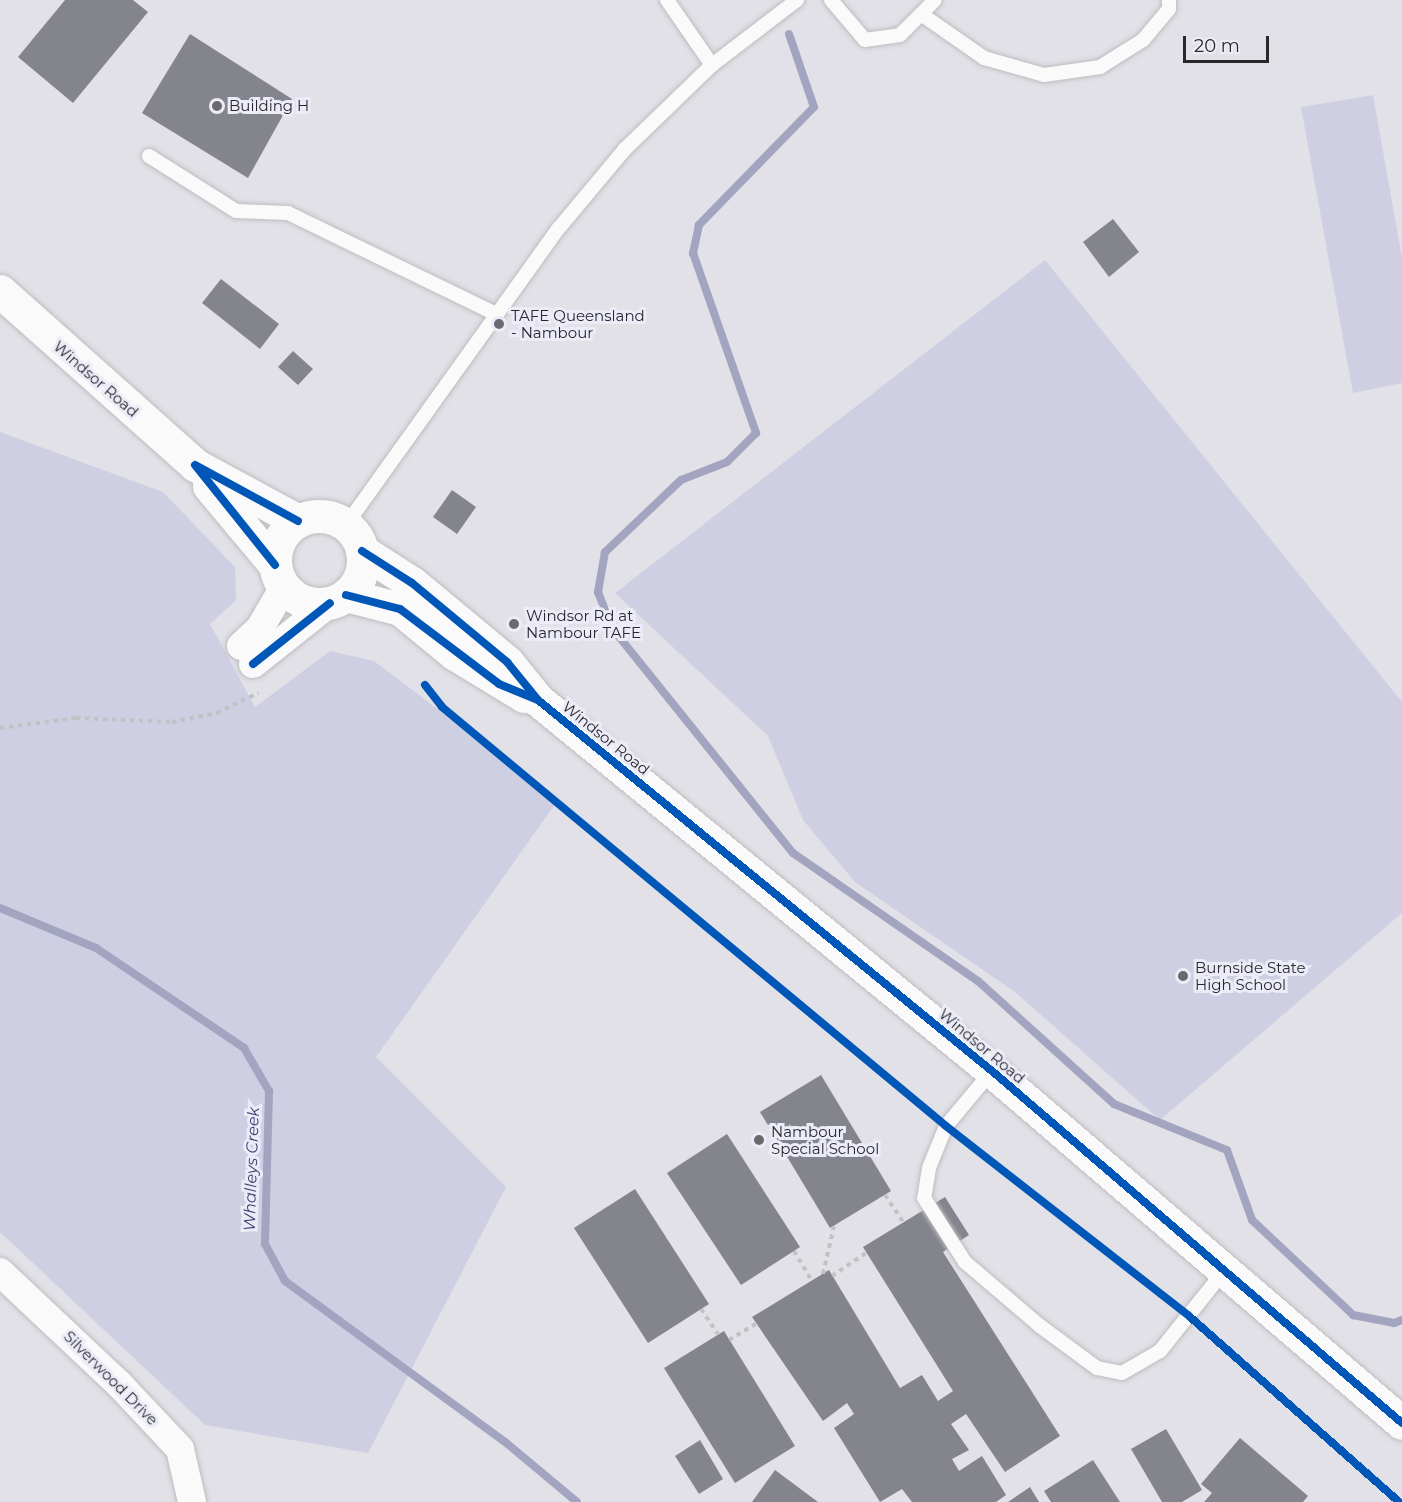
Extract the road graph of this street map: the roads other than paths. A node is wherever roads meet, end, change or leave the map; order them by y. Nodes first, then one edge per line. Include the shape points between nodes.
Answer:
1 (667, 0) edge
2 (796, 0) edge
3 (831, 0) edge
4 (935, 0) edge
5 (1169, 0) edge
6 (921, 14) junction
7 (712, 65) junction
8 (149, 156) dead end
9 (0, 291) edge
10 (496, 314) junction
11 (195, 465) junction
12 (298, 521) junction
13 (354, 538) junction
14 (280, 576) junction
15 (338, 599) junction
16 (538, 700) junction
17 (992, 1071) junction
18 (1226, 1269) junction
19 (0, 1272) edge
20 (1402, 1423) edge
21 (192, 1502) edge

1 - 7 lane
2 - 7 lane
3 - 6 lane via 865,40 900,35
4 - 6 lane
5 - 6 lane via 1169,9 1143,40 1101,67 1044,75 984,58
7 - 10 lane via 625,149
8 - 10 lane via 236,211 288,213
9 - 11 street, Windsor Road
10 - 13 lane
11 - 12 street, Windsor Road
11 - 14 street, Windsor Road
12 - 13 street via 322,516
12 - 14 street via 280,540
13 - 15 street via 361,575
13 - 16 street, Windsor Road via 507,662
14 - 15 street via 305,602
14 - 15 street via 247,655
15 - 16 street, Windsor Road via 400,609 499,684
16 - 17 street, Windsor Road
17 - 18 street, Windsor Road
17 - 18 lane via 946,1126 929,1168 924,1198 965,1262 1040,1326 1097,1368 1122,1373 1160,1351
18 - 20 street, Windsor Road
19 - 21 street, Silverwood Drive via 119,1384 180,1449

